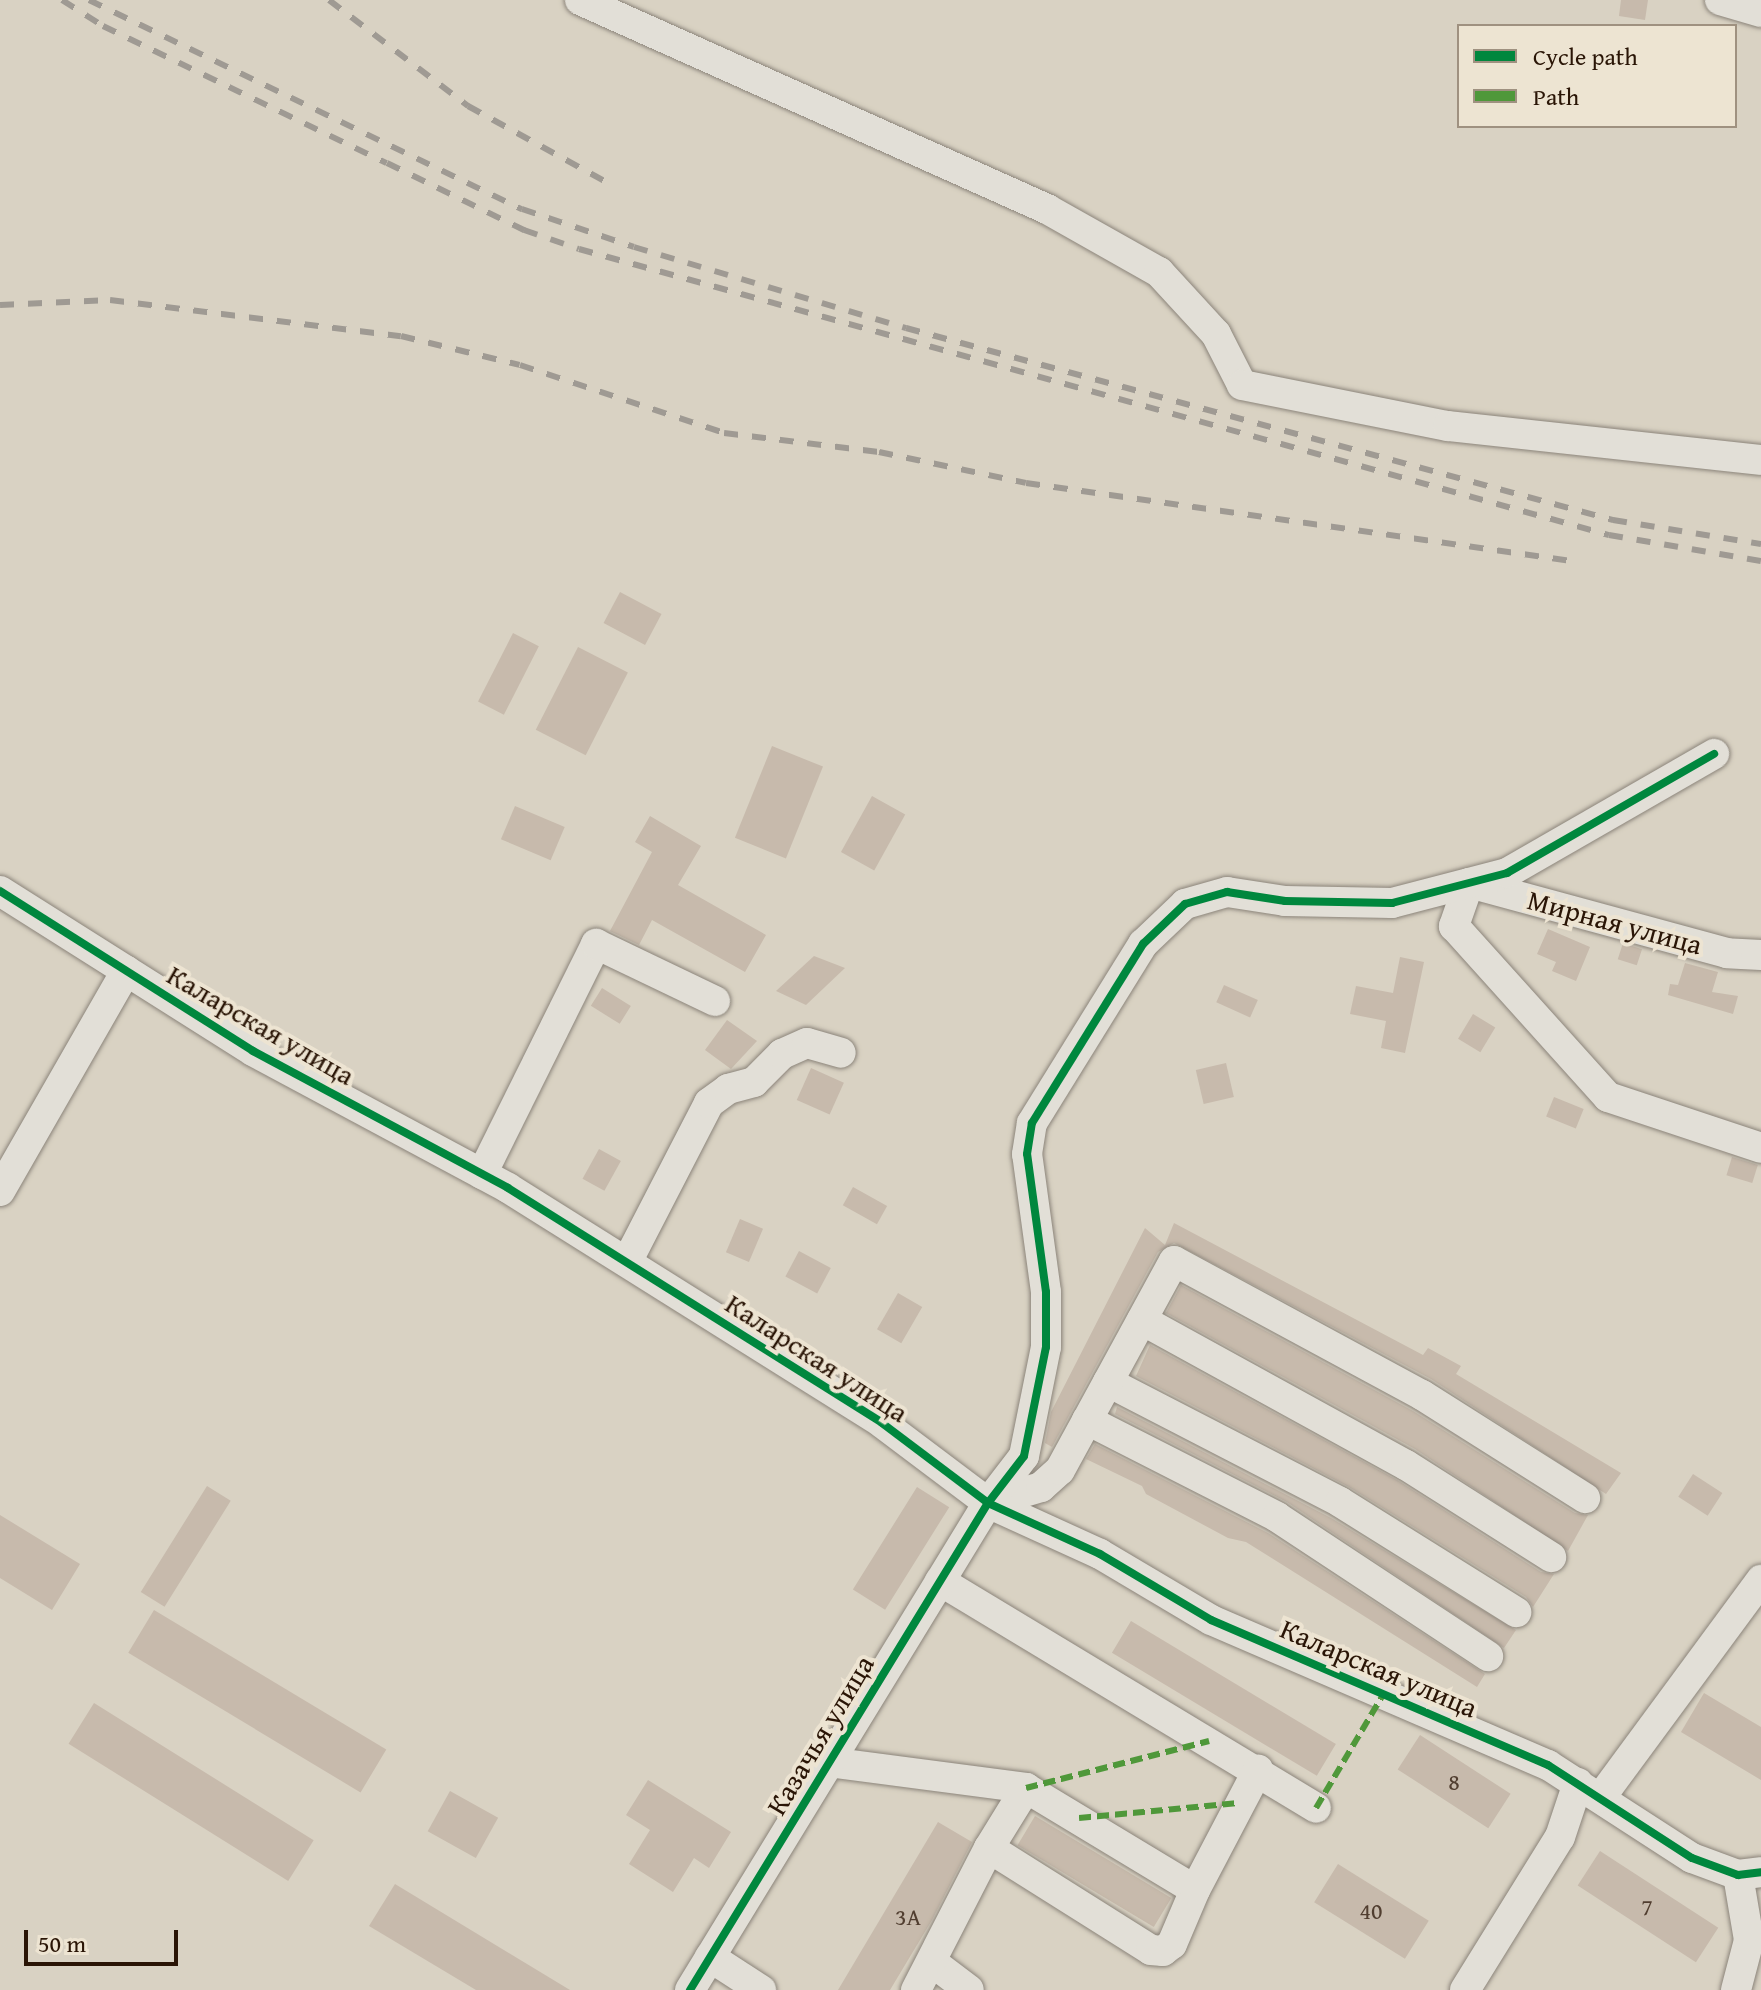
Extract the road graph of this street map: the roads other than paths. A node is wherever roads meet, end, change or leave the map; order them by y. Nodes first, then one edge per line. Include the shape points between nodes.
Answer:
1 (580, 0) edge
2 (1720, 0) edge
3 (1761, 12) edge
4 (1761, 460) edge
5 (1714, 754) dead end
6 (1469, 883) junction
7 (0, 891) edge
8 (1761, 955) edge
9 (126, 971) junction
10 (715, 1001) dead end
11 (841, 1053) dead end
12 (1761, 1148) edge
13 (482, 1174) junction
14 (0, 1191) edge
15 (627, 1262) junction
16 (1142, 1320) junction
17 (1108, 1382) junction
18 (1087, 1420) junction
19 (1585, 1498) dead end
20 (988, 1503) junction
21 (1551, 1557) dead end
22 (1761, 1580) edge
23 (940, 1581) junction
24 (1516, 1612) dead end
25 (1488, 1656) dead end
26 (829, 1762) junction
27 (1258, 1770) junction
28 (1026, 1788) junction
29 (1590, 1790) junction
30 (1316, 1808) dead end
31 (989, 1848) junction
32 (1750, 1874) edge
33 (1195, 1890) junction
34 (710, 1957) junction
35 (932, 1962) junction
36 (690, 1990) edge
37 (761, 1990) edge
38 (916, 1990) edge
39 (969, 1990) edge
40 (1465, 1990) edge
41 (1736, 1990) edge

1 - 4 street via 1047,209 1159,272 1216,334 1242,385 1448,426
2 - 3 street
5 - 6 street, Казачья улица via 1507,873
6 - 8 street, Мирная улица via 1727,953
6 - 12 street via 1454,926 1608,1097
6 - 20 street, Казачья улица via 1392,903 1285,901 1227,892 1185,904 1143,944 1032,1123 1027,1154 1046,1292 1046,1347 1024,1456
7 - 9 street, Каларская улица
9 - 13 street, Каларская улица via 253,1051
9 - 14 street
10 - 13 street via 596,944
11 - 15 street via 807,1043 782,1054 754,1082 728,1089 709,1103
13 - 15 street, Каларская улица
15 - 20 street, Каларская улица via 882,1423
16 - 17 street
16 - 19 street via 1174,1261 1422,1395
16 - 21 street via 1406,1465
17 - 18 street
17 - 24 street via 1340,1502
18 - 20 street via 1060,1470 1041,1487
18 - 25 street via 1277,1517
20 - 23 street, Казачья улица
20 - 29 street, Каларская улица via 1100,1554 1211,1620 1447,1720
22 - 29 street
23 - 26 street, Казачья улица
23 - 27 street
26 - 28 street
26 - 34 street, Казачья улица
27 - 30 street
27 - 33 street
28 - 31 street
28 - 33 street
29 - 32 street, Каларская улица via 1692,1858
29 - 40 street
31 - 33 street via 1151,1950 1172,1944
31 - 35 street
32 - 41 street via 1749,1940
34 - 36 street, Казачья улица
34 - 37 street
35 - 38 street
35 - 39 street

